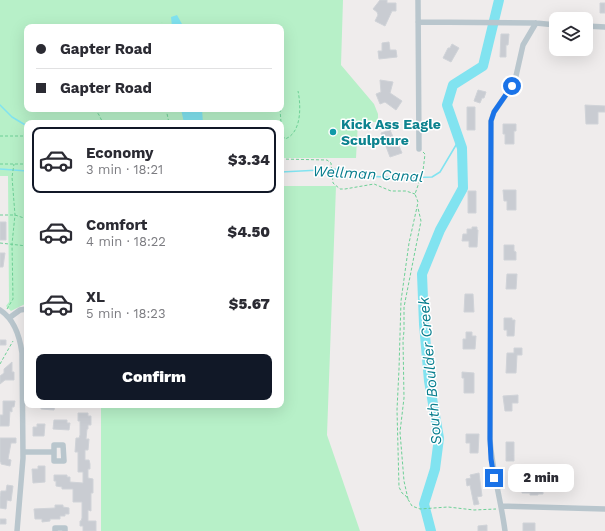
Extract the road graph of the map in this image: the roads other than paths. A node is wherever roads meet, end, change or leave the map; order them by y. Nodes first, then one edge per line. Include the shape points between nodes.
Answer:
1 (418, 0) edge
2 (418, 22) junction
3 (536, 23) junction
4 (549, 24) edge
5 (593, 26) edge
6 (605, 27) edge
7 (419, 149) road end
8 (24, 309) edge
9 (2, 311) edge
10 (9, 318) junction
11 (24, 452) junction
12 (53, 452) dead end
13 (502, 508) junction
14 (605, 509) edge
15 (17, 531) edge
16 (56, 531) edge
17 (65, 531) edge
18 (505, 531) edge

1 - 2 street
2 - 3 street
2 - 7 street
3 - 4 street
3 - 13 street via 523,45 512,86 494,112 491,121 490,439 491,459
5 - 6 street
8 - 10 street
9 - 10 street
10 - 11 street via 18,335 22,353
11 - 12 street
11 - 15 street
13 - 14 street
13 - 18 street
16 - 17 street via 56,528 65,528

